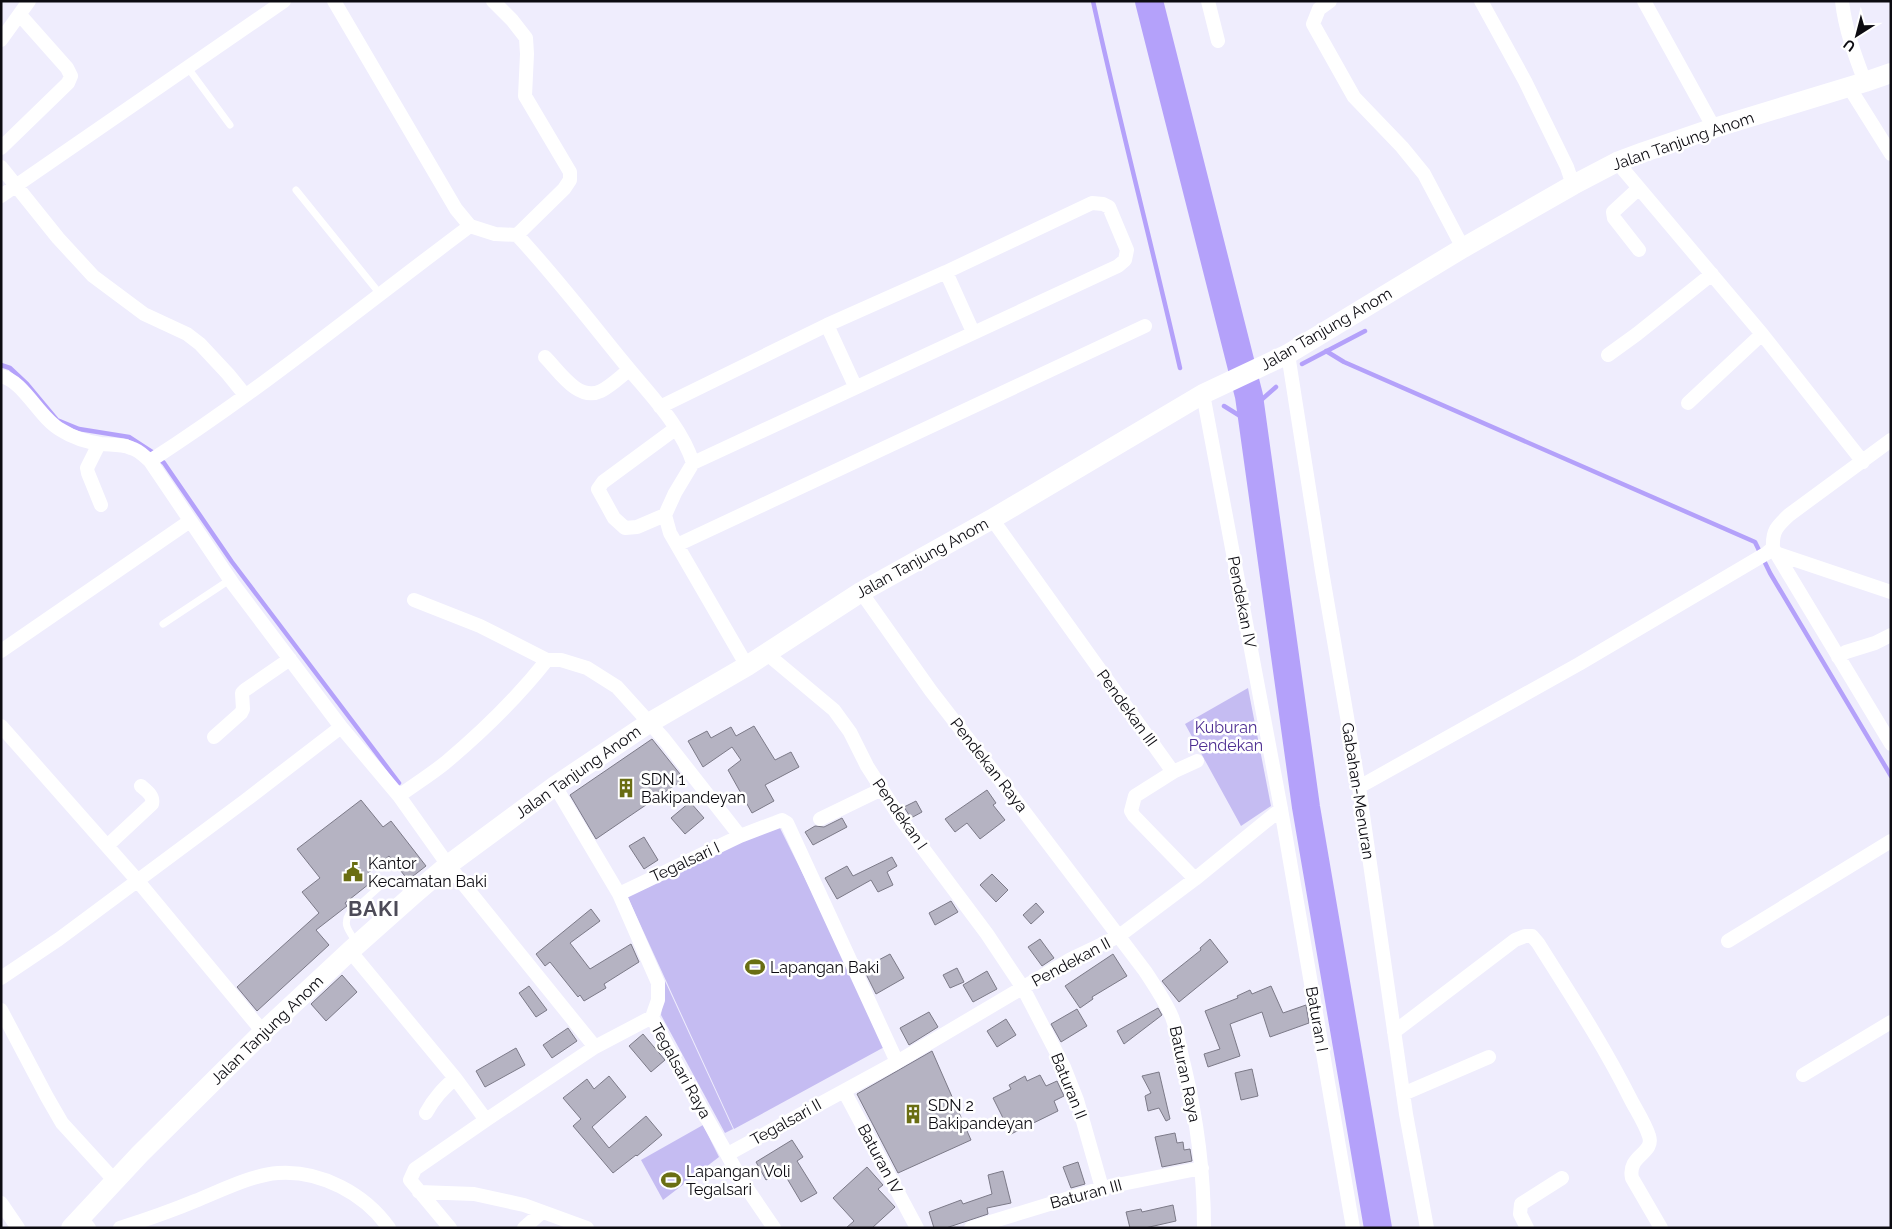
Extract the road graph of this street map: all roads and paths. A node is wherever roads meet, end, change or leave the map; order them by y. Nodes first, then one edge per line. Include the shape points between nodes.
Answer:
1 (28, 1) edge
2 (284, 1) edge
3 (334, 1) edge
4 (494, 1) edge
5 (1208, 1) edge
6 (1328, 1) edge
7 (1481, 1) edge
8 (1644, 1) edge
9 (1842, 1) edge
10 (20, 15) junction
11 (1, 40) edge
12 (1218, 41) dead end
13 (188, 68) junction
14 (1891, 72) edge
15 (1857, 84) junction
16 (230, 125) dead end
17 (1714, 128) junction
18 (1, 148) edge
19 (1891, 154) edge
20 (1617, 162) junction
21 (1, 167) edge
22 (17, 185) junction
23 (1573, 185) junction
24 (1639, 188) junction
25 (296, 190) dead end
26 (1, 196) edge
27 (470, 226) junction
28 (517, 235) junction
29 (1463, 248) junction
30 (1639, 250) dead end
31 (946, 272) junction
32 (1712, 274) junction
33 (380, 294) junction
34 (827, 325) junction
35 (1144, 326) dead end
36 (973, 332) junction
37 (1762, 334) junction
38 (1288, 354) junction
39 (1608, 355) dead end
40 (545, 357) dead end
41 (629, 370) junction
42 (2, 376) edge
43 (855, 386) junction
44 (1210, 391) junction
45 (245, 395) junction
46 (1688, 403) dead end
47 (660, 407) junction
48 (675, 428) junction
49 (1891, 440) edge
50 (99, 444) junction
51 (155, 458) junction
52 (1863, 462) junction
53 (692, 463) junction
54 (101, 505) dead end
55 (665, 515) junction
56 (992, 519) junction
57 (190, 521) junction
58 (677, 545) junction
59 (1766, 554) junction
60 (230, 580) junction
61 (861, 592) junction
62 (1891, 592) edge
63 (414, 600) dead end
64 (163, 624) dead end
65 (1891, 635) edge
66 (1, 651) edge
67 (766, 653) junction
68 (1838, 657) junction
69 (290, 659) junction
70 (547, 660) junction
71 (747, 666) junction
72 (649, 723) junction
73 (1, 726) edge
74 (341, 727) junction
75 (214, 737) dead end
76 (1891, 744) edge
77 (1197, 761) dead end
78 (1173, 772) junction
79 (141, 786) dead end
80 (555, 786) junction
81 (1358, 787) junction
82 (882, 789) junction
83 (398, 796) junction
84 (1281, 809) junction
85 (820, 819) dead end
86 (740, 836) junction
87 (1891, 841) edge
88 (107, 846) junction
89 (448, 865) junction
90 (1195, 879) junction
91 (137, 880) junction
92 (619, 894) junction
93 (413, 895) junction
94 (1119, 936) junction
95 (1728, 941) dead end
96 (353, 948) junction
97 (1, 978) edge
98 (1023, 988) junction
99 (1, 1010) edge
100 (652, 1017) junction
101 (1891, 1022) edge
102 (263, 1032) junction
103 (1394, 1032) junction
104 (595, 1047) junction
105 (1489, 1057) dead end
106 (897, 1062) junction
107 (1803, 1075) dead end
108 (455, 1078) junction
109 (844, 1091) junction
110 (1403, 1094) junction
111 (426, 1113) dead end
112 (486, 1120) junction
113 (728, 1154) junction
114 (1202, 1168) junction
115 (1562, 1178) dead end
116 (115, 1182) junction
117 (1102, 1188) junction
118 (419, 1192) junction
119 (1, 1203) edge
120 (542, 1212) junction
121 (80, 1224) edge
122 (771, 1227) edge
123 (18, 1228) edge
124 (120, 1228) edge
125 (389, 1228) edge
126 (450, 1228) edge
127 (524, 1228) edge
128 (587, 1228) edge
129 (917, 1228) edge
130 (971, 1228) edge
131 (1204, 1228) edge
132 (1353, 1228) edge
133 (1427, 1228) edge
134 (1527, 1228) edge
135 (1661, 1228) edge

1 - 10 street
2 - 13 street
3 - 27 street via 456,208
4 - 28 street via 526,38 525,96 570,172 570,180 564,189
5 - 12 street
6 - 29 street via 1316,14 1313,24 1354,97 1424,174
7 - 23 street via 1567,167
8 - 17 street
9 - 15 street via 1855,56
10 - 11 street
10 - 18 street via 71,76 68,83
13 - 16 lane
13 - 22 street
14 - 15 main road, Jalan Tanjung Anom
15 - 17 main road, Jalan Tanjung Anom
15 - 19 street
17 - 20 main road, Jalan Tanjung Anom
20 - 23 main road, Jalan Tanjung Anom
20 - 24 street
21 - 22 street
22 - 26 street
22 - 45 street via 58,238 93,276 144,314 187,334 200,344
23 - 29 main road, Jalan Tanjung Anom
24 - 30 street via 1613,212 1614,218
24 - 32 street
25 - 33 lane
27 - 28 street via 495,234
27 - 33 street
28 - 41 street
29 - 38 main road, Jalan Tanjung Anom
31 - 34 street
31 - 36 street
31 - 36 street via 1092,202 1109,207 1127,250 1125,260
32 - 37 street
32 - 39 street
33 - 45 street
34 - 43 street
34 - 47 street
35 - 58 street
36 - 43 street
37 - 46 street
37 - 52 street
38 - 44 main road, Jalan Tanjung Anom
38 - 81 street, Gabahan-Menuran
40 - 41 street via 574,389 581,392 598,392
41 - 47 street
42 - 50 street via 20,389 60,430
43 - 53 street
44 - 56 main road, Jalan Tanjung Anom
44 - 84 street, Pendekan IV
45 - 51 street
47 - 48 street
48 - 53 street via 689,451
48 - 55 street via 598,488 614,518 625,528 637,527
49 - 52 street
50 - 51 street via 129,447
50 - 54 street via 88,473
51 - 57 street
52 - 59 street via 1776,527
53 - 55 street
55 - 58 street
56 - 61 main road, Jalan Tanjung Anom
56 - 78 street, Pendekan III
57 - 60 street
57 - 66 street
58 - 71 street
59 - 62 street
59 - 68 street
59 - 81 street via 1579,664
60 - 64 lane
60 - 69 street
61 - 67 main road, Jalan Tanjung Anom
61 - 94 street, Pendekan Raya via 931,691
63 - 70 street via 480,626
65 - 68 street
67 - 71 main road, Jalan Tanjung Anom
67 - 82 street, Pendekan I via 834,710
68 - 76 street
69 - 74 street
69 - 75 street via 242,693 241,713
70 - 72 street, Tegalsari I via 575,663 603,677 617,687
70 - 83 street via 530,682 481,731 443,764
71 - 72 main road, Jalan Tanjung Anom
72 - 80 main road, Jalan Tanjung Anom
72 - 86 street, Tegalsari I
73 - 88 street
74 - 83 street
74 - 91 street
77 - 78 street
78 - 90 street via 1135,796 1131,810
79 - 88 street via 150,794 152,804
80 - 89 main road, Jalan Tanjung Anom
80 - 92 street
81 - 103 street, Gabahan-Menuran
82 - 85 street
82 - 98 street, Pendekan I
83 - 89 street
84 - 90 street, Pendekan II
84 - 132 street, Baturan I
86 - 92 street, Tegalsari I
86 - 106 street via 782,820 787,823
87 - 95 street
88 - 91 street
89 - 93 main road, Jalan Tanjung Anom
89 - 104 street
90 - 94 street, Pendekan II
91 - 97 street
91 - 102 street
92 - 100 street via 658,983 658,1000
93 - 96 main road, Jalan Tanjung Anom
93 - 96 lane via 390,880 385,882 345,920
94 - 98 street, Pendekan II
94 - 114 street, Baturan Raya via 1145,971 1172,1018 1190,1090
96 - 102 main road, Jalan Tanjung Anom
96 - 108 street
98 - 106 street, Pendekan II
98 - 117 street, Baturan II via 1078,1100
99 - 116 street via 62,1122
100 - 104 street, Tegalsari Raya
100 - 113 street, Tegalsari Raya
101 - 107 street
102 - 116 main road, Jalan Tanjung Anom
103 - 110 street, Gabahan-Menuran
103 - 135 street via 1515,940 1532,936 1592,1026 1650,1137 1648,1148 1630,1170
104 - 112 street
105 - 110 street
106 - 109 street, Pendekan II
108 - 111 street via 440,1092
108 - 112 street
109 - 113 street, Tegalsari II
109 - 129 street, Baturan IV
110 - 133 street, Gabahan-Menuran
112 - 118 street via 415,1169 410,1180
113 - 122 street, Tegalsari Raya
114 - 117 street, Baturan III
114 - 131 street, Baturan Raya
115 - 134 street via 1521,1204 1520,1214
116 - 121 main road, Jalan Tanjung Anom
117 - 130 street, Baturan III
118 - 120 street via 474,1194
118 - 126 street
119 - 123 street
120 - 127 street
120 - 128 street
124 - 125 street via 170,1212 245,1181 278,1173 311,1175 340,1186 361,1198

